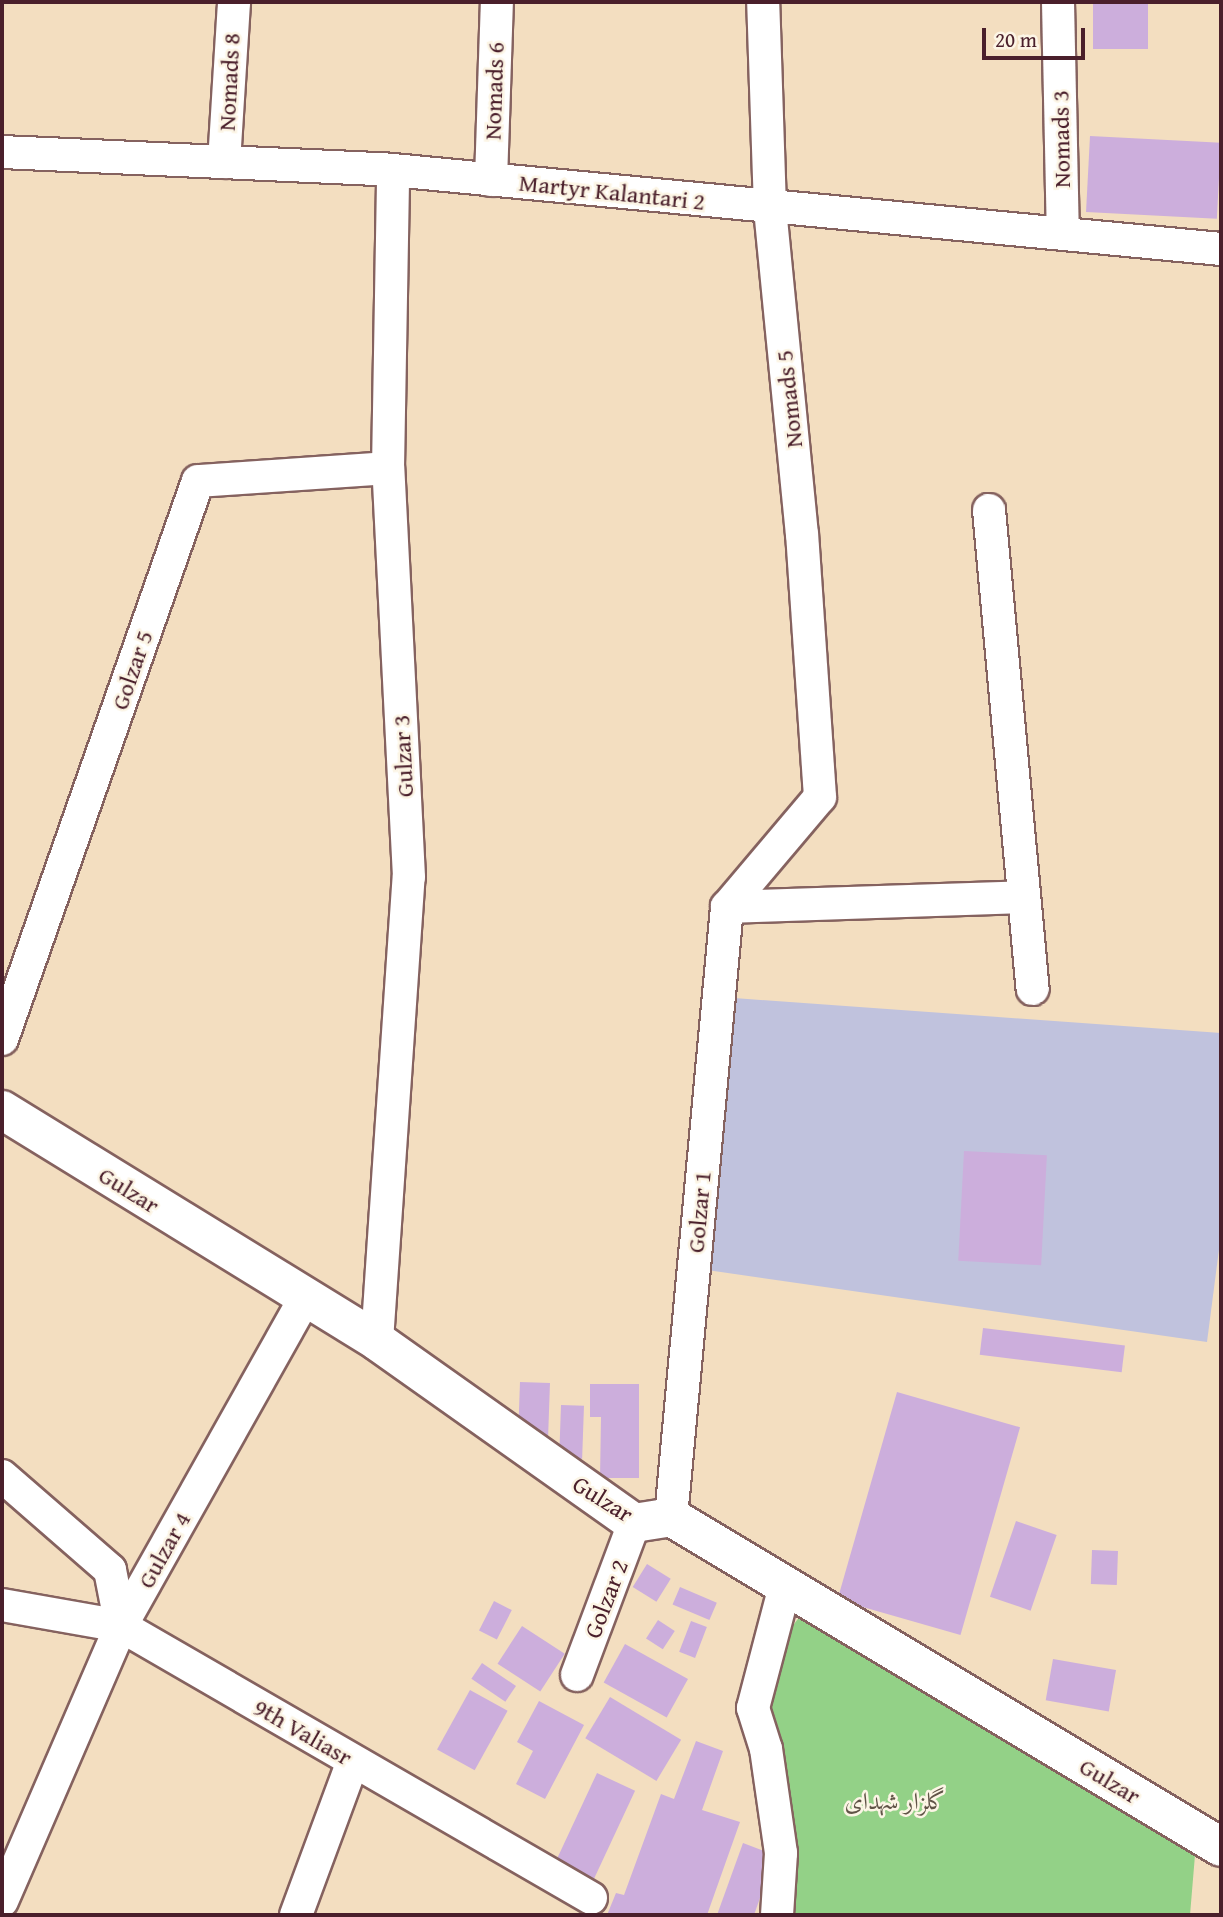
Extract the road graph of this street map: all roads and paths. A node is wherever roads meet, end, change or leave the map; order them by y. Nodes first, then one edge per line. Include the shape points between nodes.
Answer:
1 (234, 2) edge
2 (497, 2) edge
3 (763, 2) edge
4 (1058, 2) edge
5 (2, 152) edge
6 (224, 162) junction
7 (393, 170) junction
8 (491, 180) junction
9 (770, 208) junction
10 (1063, 234) junction
11 (1221, 249) edge
12 (388, 468) junction
13 (989, 510) dead end
14 (1024, 897) junction
15 (727, 907) junction
16 (1033, 989) dead end
17 (2, 1039) edge
18 (2, 1110) edge
19 (305, 1298) junction
20 (377, 1342) junction
21 (2, 1476) edge
22 (653, 1520) junction
23 (785, 1586) junction
24 (2, 1605) edge
25 (121, 1626) junction
26 (577, 1675) dead end
27 (353, 1761) junction
28 (1221, 1847) edge
29 (591, 1898) dead end
30 (2, 1901) edge
31 (296, 1915) edge
32 (777, 1915) edge

1 - 6 street, Nomads 8
2 - 8 street, Nomads 6
3 - 9 street, Nomads 5
4 - 10 street, Nomads 3
5 - 6 street, Martyr Kalantari 2
6 - 7 street, Martyr Kalantari 2
7 - 8 street, Martyr Kalantari 2
7 - 12 street, Gulzar 3
8 - 9 street, Martyr Kalantari 2
9 - 10 street, Martyr Kalantari 2
9 - 15 street, Nomads 5 via 802,535 820,797
10 - 11 street, Martyr Kalantari 2
12 - 17 street, Golzar 5 via 198,481
12 - 20 street, Gulzar 3 via 409,877
13 - 14 street
14 - 15 street
14 - 16 street
15 - 22 street, Golzar 1
18 - 19 street, Gulzar
19 - 20 street, Gulzar
19 - 25 street, Gulzar 4
20 - 22 street, Gulzar
21 - 25 street, Gulzar 4 via 110,1570
22 - 23 street, Gulzar
22 - 26 street, Golzar 2
23 - 28 street, Gulzar
23 - 32 street via 765,1648 753,1708 766,1749 781,1853
24 - 25 street, 9th Valiasr
25 - 27 street, 9th Valiasr
25 - 30 street
27 - 29 street, 9th Valiasr
27 - 31 street

